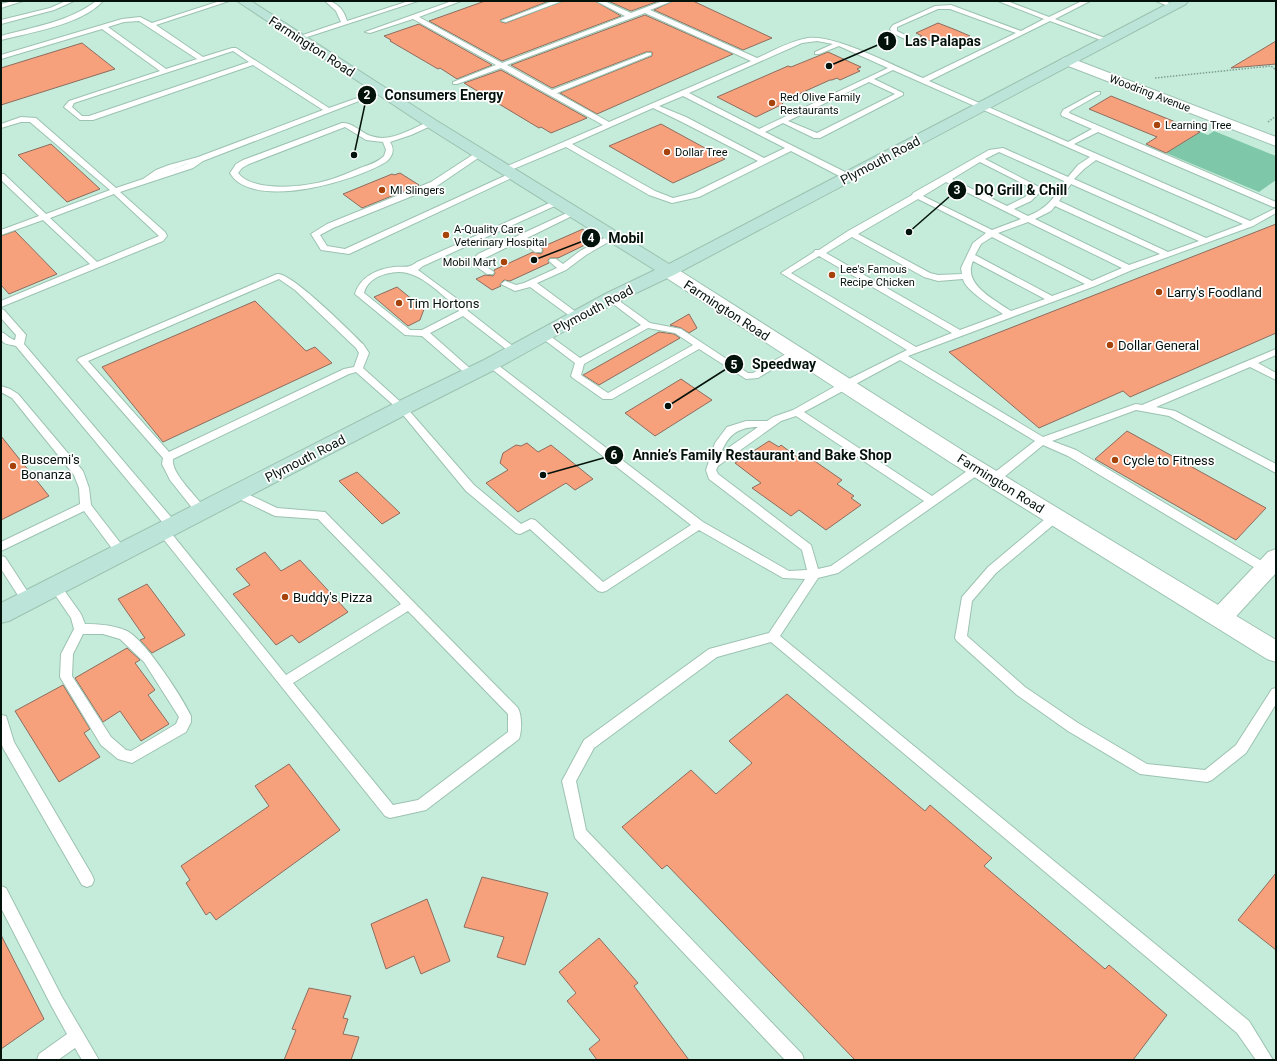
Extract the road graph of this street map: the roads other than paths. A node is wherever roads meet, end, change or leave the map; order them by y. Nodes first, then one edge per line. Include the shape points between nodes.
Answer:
1 (20, 1) edge
2 (71, 1) edge
3 (100, 1) edge
4 (226, 1) edge
5 (243, 1) edge
6 (328, 1) edge
7 (415, 1) edge
8 (458, 1) edge
9 (559, 1) edge
10 (599, 1) edge
11 (669, 1) edge
12 (1001, 1) edge
13 (1087, 1) edge
14 (1159, 1) edge
15 (1178, 3) edge
16 (1, 6) edge
17 (644, 10) junction
18 (413, 16) junction
19 (631, 16) junction
20 (1049, 19) junction
21 (504, 21) dead end
22 (1, 22) edge
23 (344, 22) junction
24 (151, 25) junction
25 (103, 26) junction
26 (368, 32) dead end
27 (1021, 33) junction
28 (1, 38) edge
29 (299, 38) junction
30 (906, 38) dead end
31 (1108, 40) junction
32 (839, 44) junction
33 (816, 53) dead end
34 (649, 54) dead end
35 (1, 57) edge
36 (201, 59) junction
37 (1068, 61) junction
38 (254, 62) junction
39 (757, 62) junction
40 (503, 66) junction
41 (893, 68) junction
42 (164, 72) junction
43 (870, 80) junction
44 (923, 81) junction
45 (455, 83) dead end
46 (382, 91) junction
47 (552, 93) junction
48 (683, 93) junction
49 (1098, 93) dead end
50 (654, 106) junction
51 (983, 107) junction
52 (329, 111) junction
53 (783, 121) junction
54 (431, 124) junction
55 (609, 125) junction
56 (1, 126) edge
57 (1097, 129) junction
58 (759, 132) junction
59 (386, 141) junction
60 (1275, 141) edge
61 (567, 144) junction
62 (1068, 145) junction
63 (791, 148) junction
64 (480, 154) junction
65 (1096, 156) junction
66 (979, 159) junction
67 (764, 161) junction
68 (510, 173) junction
69 (1, 176) edge
70 (848, 177) junction
71 (946, 179) junction
72 (1069, 180) junction
73 (115, 191) junction
74 (916, 195) junction
75 (556, 202) junction
76 (1054, 202) junction
77 (1276, 205) edge
78 (1007, 209) junction
79 (1276, 210) edge
80 (574, 213) junction
81 (45, 216) junction
82 (1028, 219) junction
83 (1250, 224) junction
84 (1, 233) edge
85 (851, 233) junction
86 (992, 233) junction
87 (613, 237) junction
88 (521, 238) junction
89 (1206, 241) junction
90 (538, 250) dead end
91 (818, 252) junction
92 (1168, 255) junction
93 (970, 256) junction
94 (552, 261) dead end
95 (96, 265) junction
96 (563, 268) junction
97 (1129, 268) junction
98 (412, 270) junction
99 (490, 272) dead end
100 (668, 272) junction
101 (967, 276) junction
102 (531, 283) junction
103 (505, 284) dead end
104 (1092, 284) junction
105 (611, 298) junction
106 (1052, 299) junction
107 (1, 304) edge
108 (464, 312) junction
109 (1009, 314) junction
110 (577, 317) junction
111 (3, 318) edge
112 (647, 325) junction
113 (424, 333) junction
114 (958, 333) junction
115 (1, 335) edge
116 (544, 335) junction
117 (19, 344) junction
118 (700, 345) junction
119 (914, 350) junction
120 (514, 351) junction
121 (1276, 352) edge
122 (794, 353) junction
123 (900, 356) junction
124 (580, 362) junction
125 (491, 364) junction
126 (1250, 364) junction
127 (358, 369) junction
128 (471, 374) junction
129 (1276, 377) edge
130 (844, 385) junction
131 (1, 389) edge
132 (402, 408) junction
133 (1143, 409) junction
134 (797, 412) junction
135 (768, 425) junction
136 (1042, 441) junction
137 (168, 457) junction
138 (713, 464) junction
139 (1276, 469) edge
140 (986, 474) junction
141 (237, 493) junction
142 (932, 501) junction
143 (86, 506) junction
144 (201, 511) junction
145 (1055, 517) junction
146 (699, 525) junction
147 (167, 529) junction
148 (1, 547) edge
149 (121, 552) junction
150 (1, 560) edge
151 (1271, 564) edge
152 (814, 574) junction
153 (55, 586) junction
154 (27, 600) junction
155 (409, 605) junction
156 (1, 614) edge
157 (1221, 617) junction
158 (80, 629) junction
159 (773, 637) junction
160 (1276, 652) edge
161 (285, 682) junction
162 (1276, 692) edge
163 (1, 720) edge
164 (87, 880) dead end
165 (1, 893) edge
166 (77, 1037) junction
167 (45, 1060) edge
168 (91, 1060) edge
169 (796, 1060) edge
170 (1265, 1060) edge

1 - 16 lane
2 - 22 lane via 52,9
3 - 28 lane via 68,19
4 - 24 lane
5 - 29 main road, Farmington Road
6 - 23 lane via 337,7
7 - 23 lane
8 - 18 lane
9 - 21 lane
10 - 19 lane
11 - 17 lane
12 - 20 lane
13 - 20 lane
14 - 15 lane
15 - 31 main road, Plymouth Road
17 - 19 lane
17 - 39 lane
18 - 26 lane
18 - 40 lane
19 - 40 lane
20 - 27 lane
20 - 31 lane
23 - 29 lane
24 - 25 lane via 133,19
24 - 36 lane
25 - 35 lane
25 - 42 lane
27 - 30 lane via 944,6 895,26 894,32
27 - 44 lane
29 - 46 main road, Farmington Road
31 - 37 main road, Plymouth Road
32 - 33 lane
32 - 39 lane via 810,39
32 - 41 lane
34 - 47 lane
36 - 38 lane via 234,50
36 - 42 lane
37 - 51 main road, Plymouth Road
37 - 60 street, Woodring Avenue
38 - 42 lane via 90,118 80,118 68,107 71,102
38 - 52 lane
39 - 48 lane
40 - 45 lane
40 - 47 lane
41 - 43 lane
41 - 44 lane
43 - 53 lane
43 - 53 lane via 901,94 817,136
44 - 51 lane
46 - 52 lane
46 - 54 main road, Farmington Road
47 - 55 lane
48 - 50 lane
48 - 58 lane
49 - 57 lane via 1067,110 1065,114
50 - 55 lane
50 - 67 lane
51 - 62 lane
51 - 70 main road, Plymouth Road
52 - 73 lane via 200,159 183,169
53 - 58 lane
54 - 59 lane
54 - 64 main road, Farmington Road
55 - 61 lane
56 - 73 lane via 22,119 32,120
57 - 62 lane
57 - 77 lane
58 - 63 lane
59 - 59 lane via 368,138 354,128 344,125 246,162 234,173 244,184 261,188 326,183 386,159 390,148
61 - 67 lane via 652,193 672,200 696,195
61 - 68 lane
62 - 65 lane
63 - 67 lane
63 - 70 lane
64 - 68 main road, Farmington Road
64 - 68 lane via 434,184 315,234 324,248 346,252
65 - 72 lane via 1080,167
65 - 83 lane
66 - 71 lane
66 - 72 lane via 1000,150
66 - 78 lane via 1035,188 1036,192 1028,199
68 - 75 main road, Farmington Road
69 - 81 lane
70 - 100 main road, Plymouth Road
71 - 74 lane
71 - 78 lane
72 - 76 lane
72 - 89 lane
73 - 81 lane
73 - 95 lane via 163,236
74 - 85 lane
74 - 86 lane
75 - 80 main road, Farmington Road
75 - 98 lane via 420,264
76 - 82 lane via 1040,214
76 - 92 lane
78 - 82 lane
79 - 83 lane
80 - 87 main road, Farmington Road
80 - 88 lane
81 - 84 lane
81 - 95 lane
82 - 86 lane
82 - 97 lane
83 - 89 lane
85 - 91 lane
85 - 101 lane via 927,276
86 - 93 lane via 977,243
86 - 104 lane
87 - 96 lane via 583,253
87 - 100 main road, Farmington Road
88 - 90 lane
88 - 99 lane via 477,260 478,265
89 - 92 lane
91 - 114 lane
91 - 119 lane via 785,273
92 - 97 lane
93 - 101 lane via 966,268
93 - 106 lane
94 - 96 lane
95 - 107 lane
96 - 102 lane
97 - 104 lane
98 - 108 lane via 461,306
98 - 113 lane via 398,269 380,273 360,287 359,294 408,333
100 - 105 main road, Plymouth Road
100 - 122 street, Farmington Road
101 - 109 lane via 968,282
102 - 103 lane via 515,288
102 - 110 lane
104 - 106 lane
105 - 110 main road, Plymouth Road
105 - 112 lane
106 - 109 lane
108 - 113 lane
108 - 120 lane
109 - 114 lane
110 - 116 main road, Plymouth Road
111 - 117 lane via 21,335
112 - 118 lane via 678,331
112 - 124 lane
113 - 128 lane
114 - 119 lane
115 - 117 lane via 6,341
116 - 120 main road, Plymouth Road
116 - 124 lane
117 - 147 lane
118 - 122 lane via 746,376 755,376
118 - 124 lane via 609,397 576,376
119 - 123 lane
120 - 125 main road, Plymouth Road
121 - 126 lane
122 - 130 street, Farmington Road
123 - 130 lane
123 - 136 lane
125 - 128 main road, Plymouth Road
125 - 146 lane
126 - 129 lane
126 - 133 lane
127 - 132 lane
127 - 137 lane via 347,371
127 - 137 lane via 364,353 360,346 298,288 280,276 82,360
128 - 132 main road, Plymouth Road
130 - 134 lane
130 - 140 street, Farmington Road
131 - 143 lane via 15,396 79,474
132 - 141 main road, Plymouth Road
132 - 146 lane via 470,488 520,530 531,523 602,588
133 - 136 lane via 1136,407
133 - 139 lane via 1171,413
134 - 135 lane
134 - 142 lane
135 - 138 lane
135 - 138 lane via 745,423 731,430 721,439
136 - 140 lane
136 - 151 lane via 1072,454
137 - 144 lane via 167,464 174,477
138 - 152 lane via 713,476 807,548
140 - 142 lane
140 - 145 street, Farmington Road
141 - 144 main road, Plymouth Road
141 - 155 lane via 275,512 321,515
142 - 152 lane via 834,570
143 - 148 lane
143 - 149 lane
144 - 147 main road, Plymouth Road
145 - 157 street, Farmington Road
145 - 162 lane via 992,570 966,600 961,638 1021,691 1073,727 1145,770 1207,776 1241,749
146 - 152 lane via 787,576
147 - 149 main road, Plymouth Road
147 - 161 lane
149 - 153 main road, Plymouth Road
150 - 154 lane
151 - 157 street
152 - 159 lane
153 - 154 main road, Plymouth Road
153 - 158 lane via 77,617
154 - 156 main road, Plymouth Road
155 - 161 lane
155 - 161 lane via 514,712 514,735 421,806 390,812
157 - 160 street, Farmington Road
158 - 158 lane via 67,654 66,677 106,741 123,756 132,757 181,728 185,716 148,658 124,635 103,629
159 - 169 lane via 713,653 588,744 569,782 580,833
159 - 170 lane via 1243,1027
163 - 164 lane via 8,744
165 - 166 lane
166 - 167 lane
166 - 168 lane

